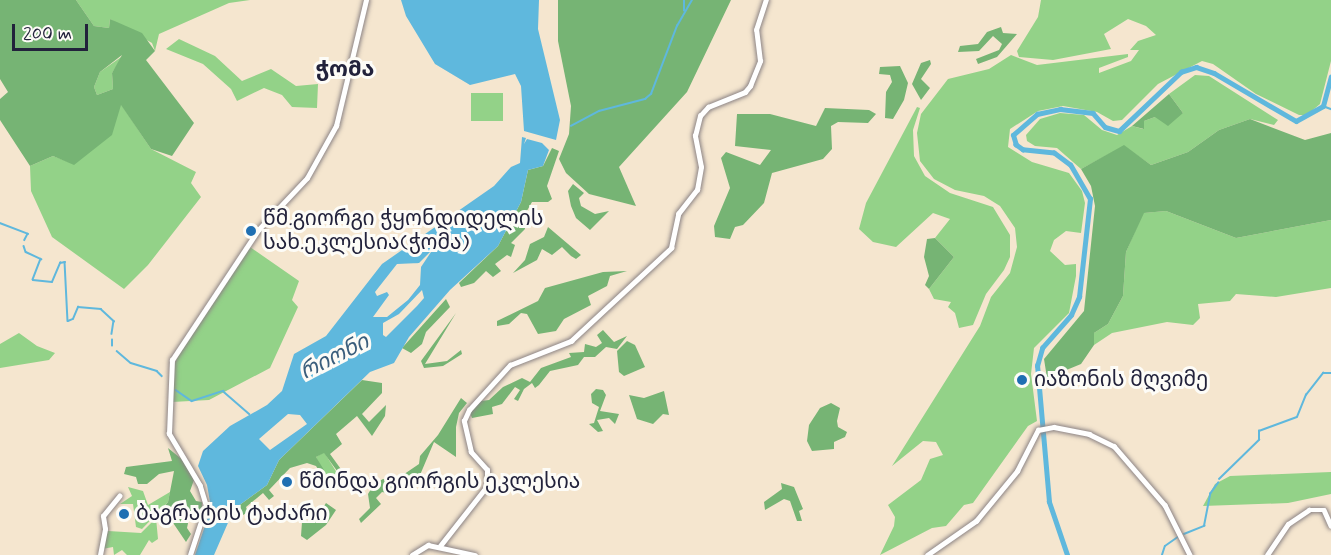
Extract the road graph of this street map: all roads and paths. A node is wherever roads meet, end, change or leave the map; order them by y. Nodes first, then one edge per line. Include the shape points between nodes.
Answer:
1 (366, 0) edge
2 (766, 0) edge
3 (119, 496) dead end
4 (1331, 526) edge
5 (440, 546) junction
6 (1189, 552) edge
7 (100, 555) edge
8 (190, 555) edge
9 (412, 555) edge
10 (475, 555) edge
11 (927, 555) edge
12 (1267, 555) edge

1 - 8 main road via 336,126 307,178 258,230 172,360 169,434 200,486 206,506
2 - 5 main road via 756,30 760,61 750,86 745,92 708,107 700,116 695,136 701,167 697,190 678,214 671,248 572,341 510,365 469,410 464,421 471,452 487,470 487,486
3 - 7 main road via 103,516
4 - 12 main road via 1324,510 1309,510 1288,524
5 - 9 main road via 428,545
5 - 10 main road
6 - 11 main road via 1165,505 1114,446 1089,434 1054,427 1041,428 1017,471 981,516

